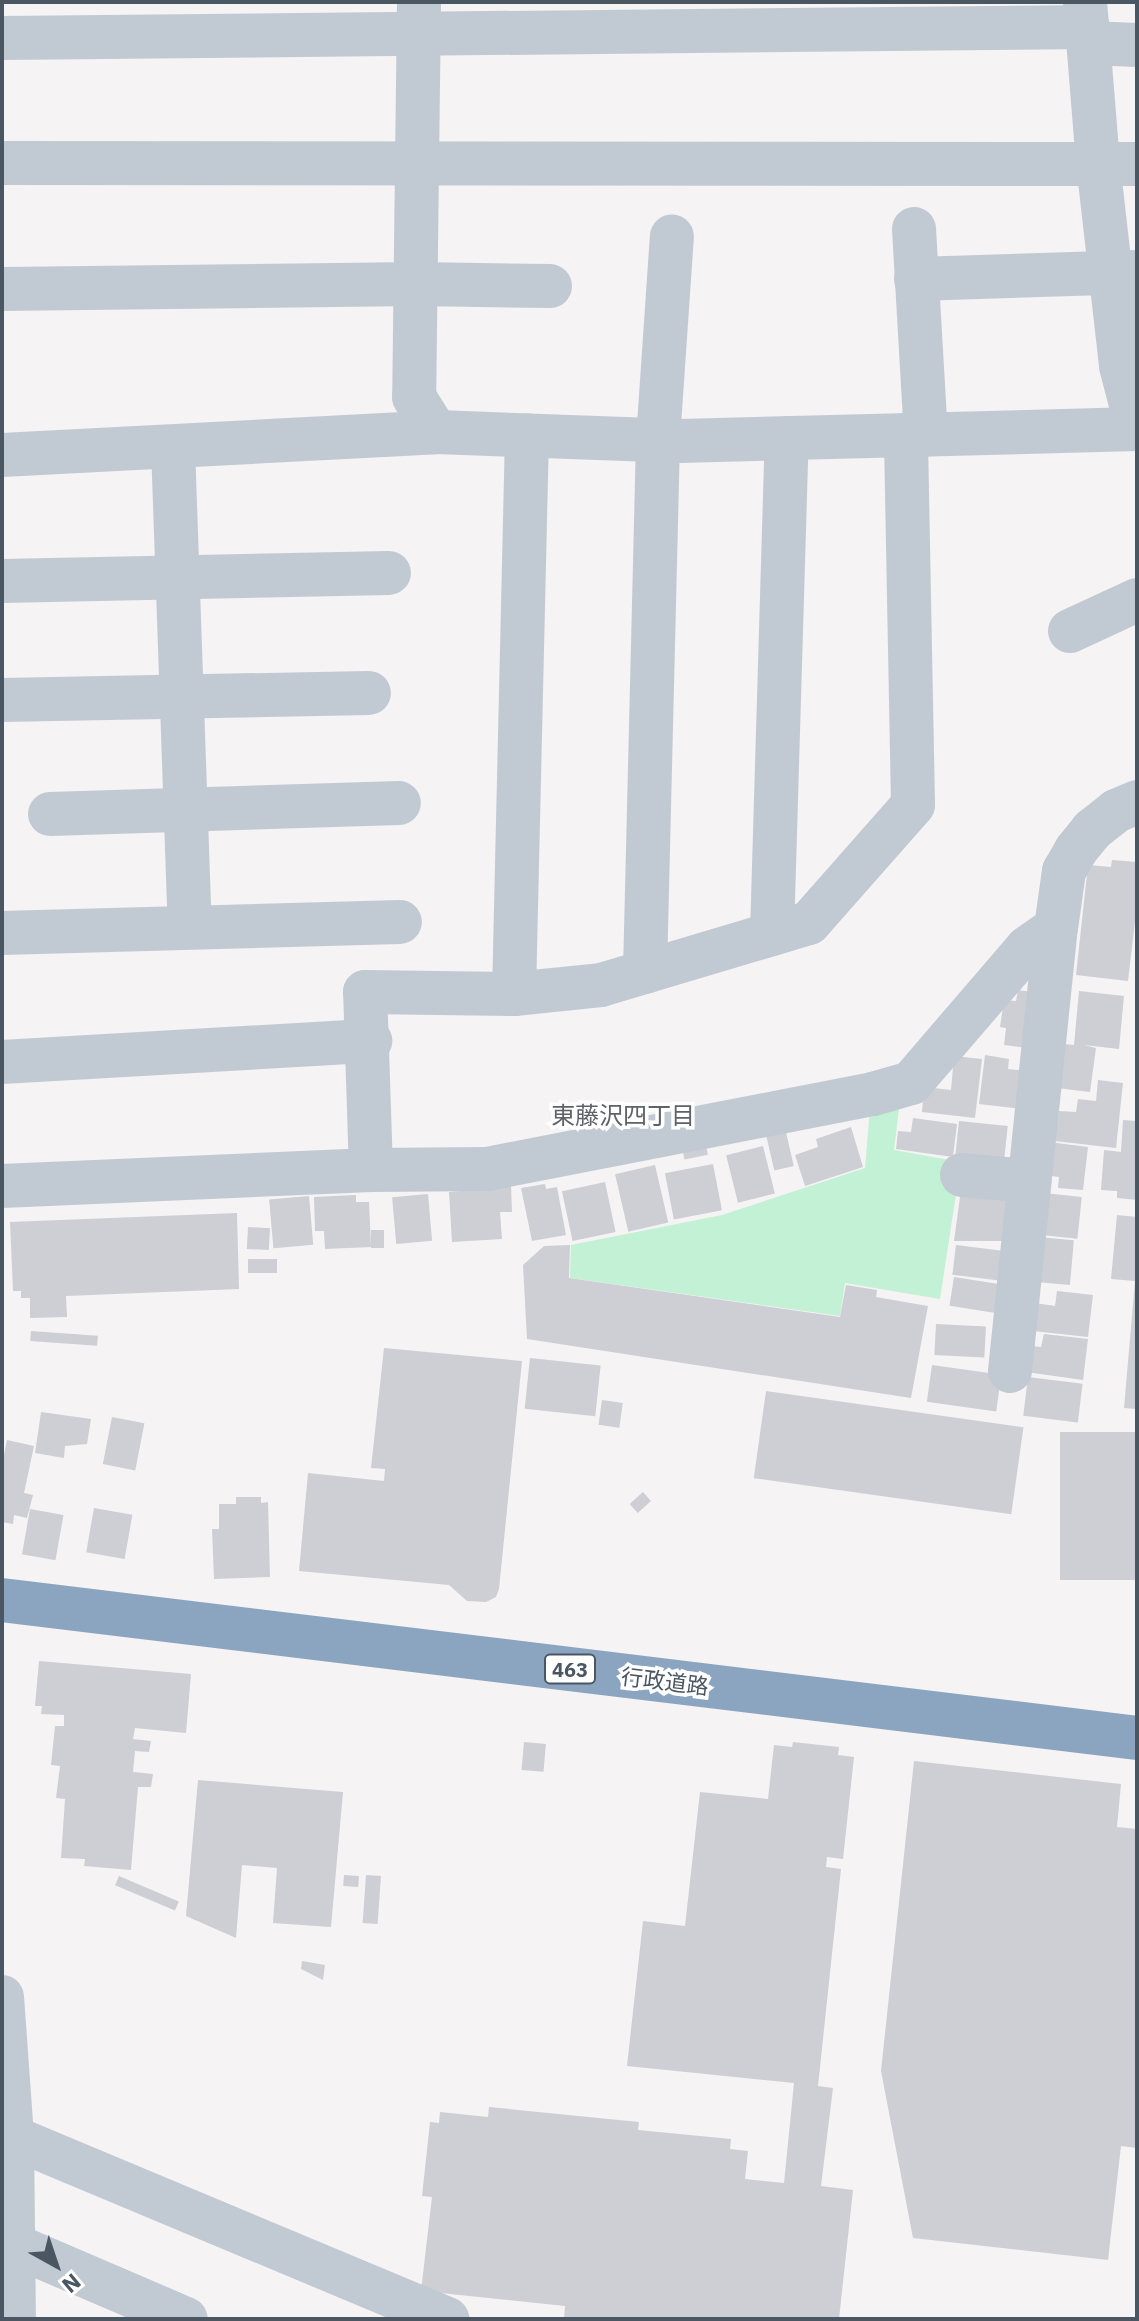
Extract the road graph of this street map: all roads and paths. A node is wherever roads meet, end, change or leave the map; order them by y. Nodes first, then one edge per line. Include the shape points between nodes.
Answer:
1 (419, 18) edge
2 (1087, 24) edge
3 (2, 38) edge
4 (1137, 45) edge
5 (2, 163) edge
6 (1117, 163) edge
7 (419, 165) junction
8 (914, 229) dead end
9 (672, 236) dead end
10 (1123, 272) edge
11 (916, 279) junction
12 (416, 284) junction
13 (550, 286) dead end
14 (2, 289) edge
15 (1137, 429) edge
16 (436, 432) junction
17 (527, 435) junction
18 (916, 435) junction
19 (787, 438) junction
20 (658, 440) junction
21 (173, 447) junction
22 (2, 455) edge
23 (389, 573) dead end
24 (177, 577) junction
25 (2, 581) edge
26 (1137, 600) edge
27 (1070, 631) dead end
28 (369, 693) dead end
29 (181, 696) junction
30 (2, 700) edge
31 (1137, 802) edge
32 (399, 803) dead end
33 (186, 810) junction
34 (50, 814) dead end
35 (400, 922) dead end
36 (190, 926) junction
37 (1056, 928) junction
38 (2, 933) edge
39 (772, 934) junction
40 (645, 972) junction
41 (514, 994) junction
42 (370, 1041) junction
43 (2, 1062) edge
44 (371, 1170) junction
45 (962, 1175) dead end
46 (1029, 1181) junction
47 (2, 1186) edge
48 (1010, 1371) dead end
49 (2, 1600) edge
50 (1137, 1738) edge
51 (2, 1997) edge
52 (12, 2137) junction
53 (11, 2244) junction
54 (14, 2319) edge
55 (186, 2319) edge
56 (448, 2319) edge

1 - 2 street
1 - 3 street
1 - 7 street
2 - 4 street
2 - 6 street
5 - 7 street
6 - 7 street
6 - 10 street
7 - 12 street
8 - 11 street
9 - 20 street
10 - 11 street
10 - 15 street via 1121,366
11 - 18 street
12 - 13 street
12 - 14 street
12 - 16 street via 414,397
15 - 18 street
16 - 17 street
16 - 21 street
17 - 20 street
17 - 41 street
18 - 19 street
18 - 39 street via 913,805 809,923
19 - 20 street
19 - 39 street
20 - 40 street
21 - 22 street
21 - 24 street
23 - 24 street
24 - 25 street
24 - 29 street
26 - 27 street
28 - 29 street
29 - 30 street
29 - 33 street
31 - 37 street via 1116,811 1076,850 1064,871
32 - 33 street
33 - 34 street
33 - 36 street
35 - 36 street
36 - 38 street
37 - 44 street via 1027,948 911,1083 487,1169
37 - 46 street
39 - 40 street
40 - 41 street via 601,985
41 - 42 street via 365,992
42 - 43 street
42 - 44 street
44 - 47 street
45 - 46 street
46 - 48 street
49 - 50 highway, 行政道路 / 463
51 - 52 street
52 - 53 street
52 - 56 street
53 - 54 street
53 - 55 street

